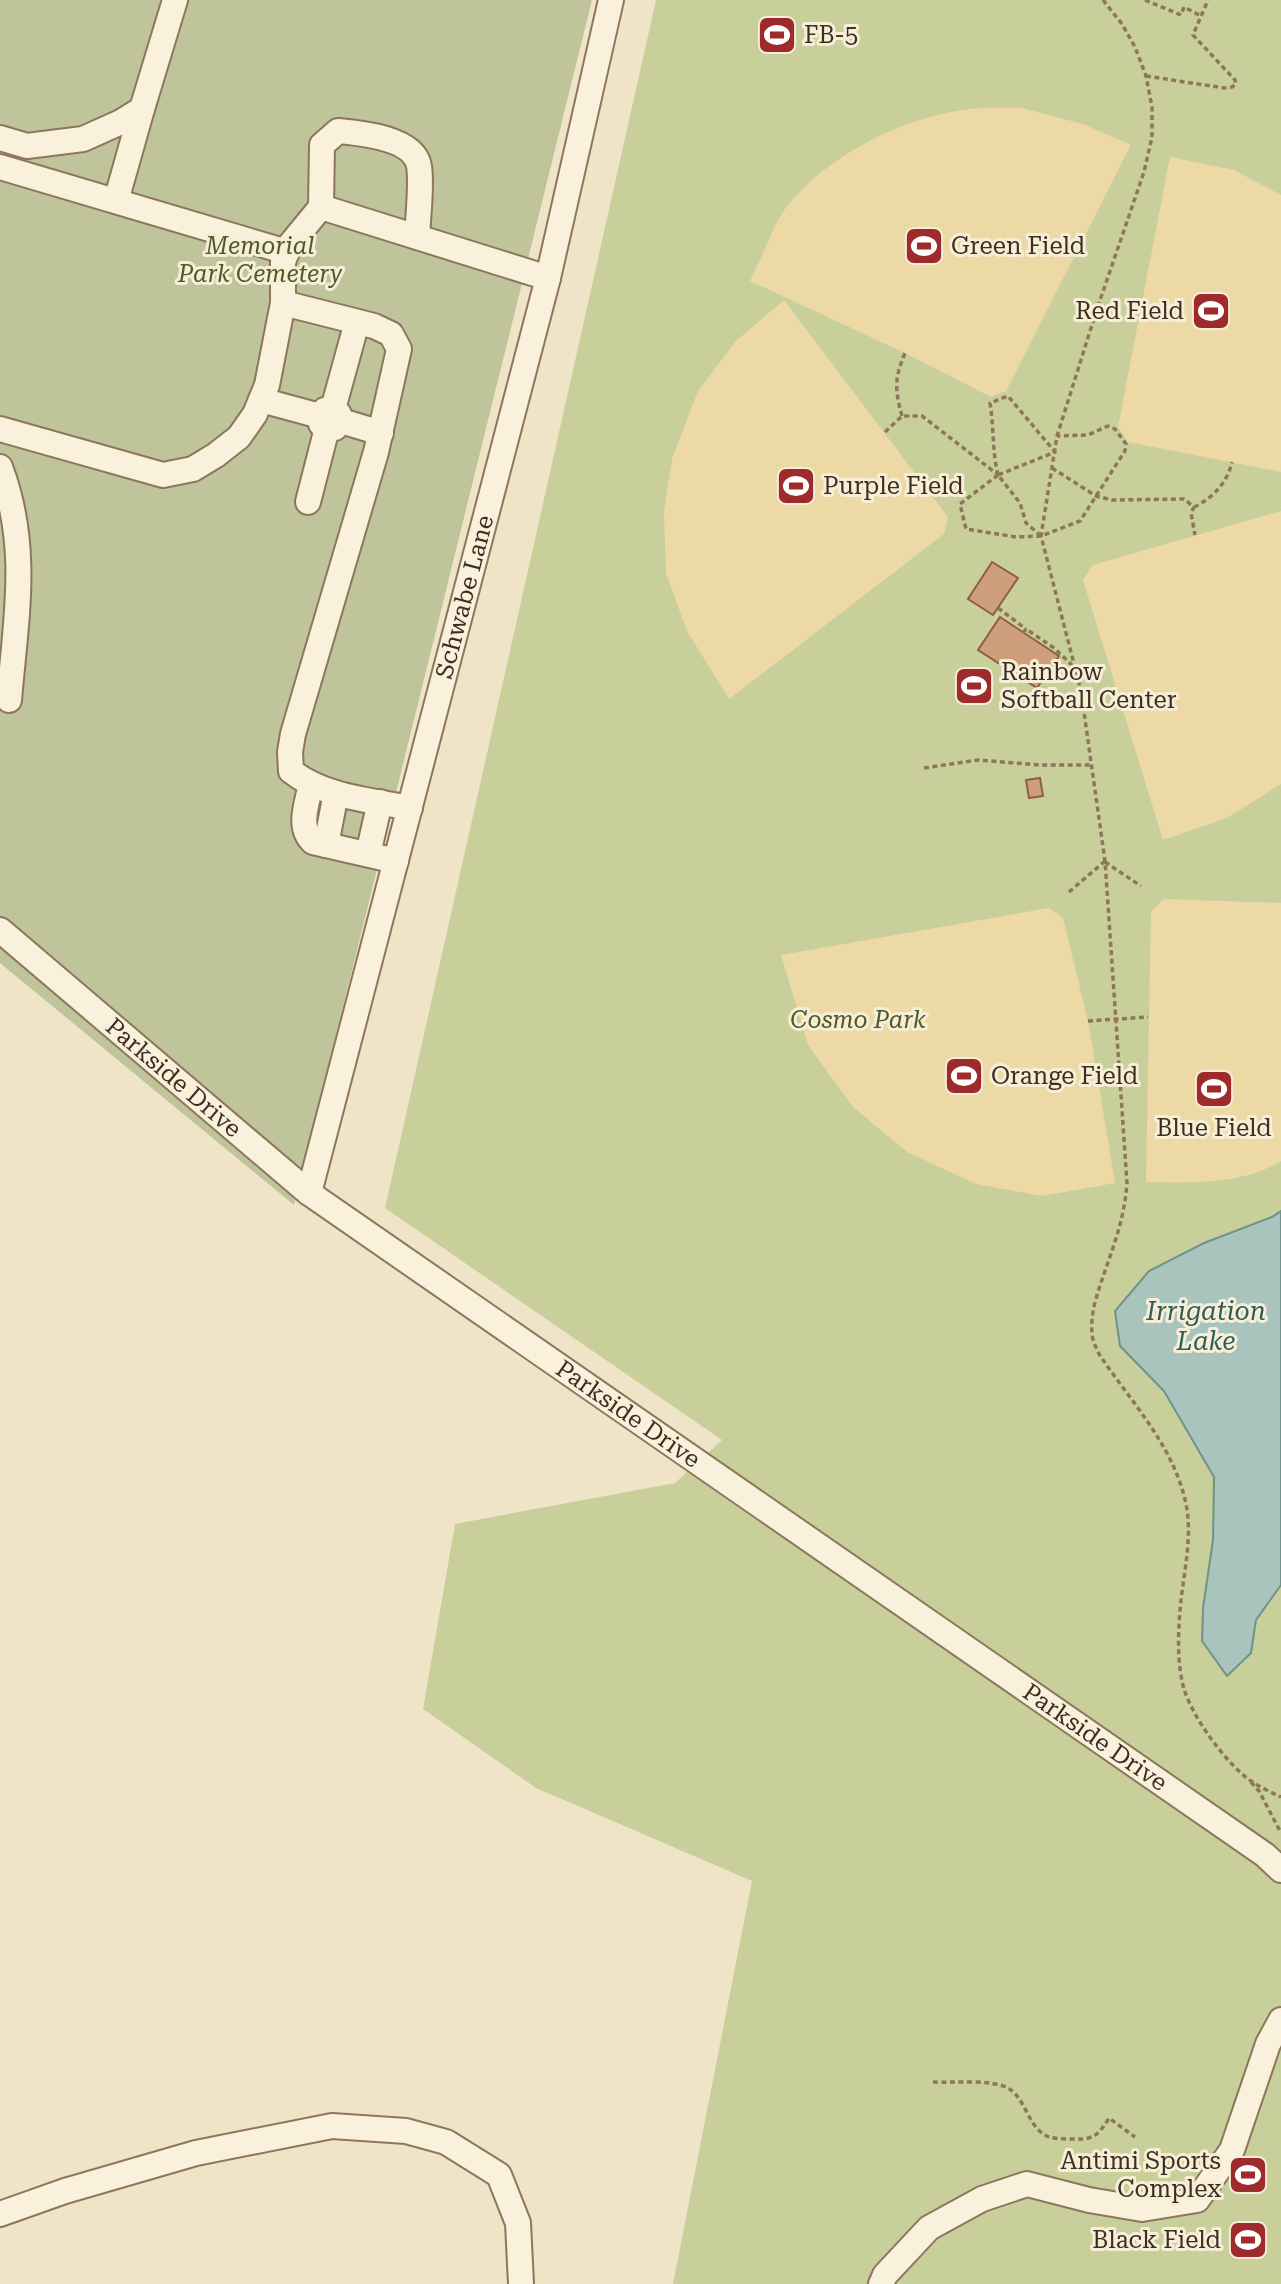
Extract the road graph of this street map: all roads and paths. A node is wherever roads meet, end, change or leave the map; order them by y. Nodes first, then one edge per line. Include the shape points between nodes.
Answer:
1 (175, 0) edge
2 (611, 0) edge
3 (1103, 0) edge
4 (1145, 0) edge
5 (1208, 0) edge
6 (1201, 16) junction
7 (1146, 76) junction
8 (142, 109) junction
9 (0, 138) edge
10 (0, 167) edge
11 (116, 201) junction
12 (321, 207) junction
13 (417, 237) junction
14 (287, 252) junction
15 (548, 278) junction
16 (283, 303) junction
17 (357, 322) junction
18 (905, 353) dead end
19 (261, 400) junction
20 (902, 416) junction
21 (330, 418) junction
22 (0, 429) edge
23 (885, 432) dead end
24 (381, 433) junction
25 (1057, 436) junction
26 (1055, 453) junction
27 (1233, 462) dead end
28 (0, 467) edge
29 (1052, 467) junction
30 (998, 475) junction
31 (1096, 496) junction
32 (308, 502) dead end
33 (1194, 507) junction
34 (1195, 535) dead end
35 (1041, 536) junction
36 (998, 608) dead end
37 (1076, 668) junction
38 (9, 699) dead end
39 (1091, 765) junction
40 (924, 768) dead end
41 (311, 784) junction
42 (336, 793) junction
43 (380, 802) junction
44 (410, 808) junction
45 (326, 845) junction
46 (368, 854) junction
47 (396, 861) junction
48 (1105, 861) junction
49 (1141, 886) dead end
50 (1069, 892) dead end
51 (0, 930) edge
52 (1148, 1017) dead end
53 (1115, 1018) junction
54 (1088, 1021) dead end
55 (309, 1193) junction
56 (1249, 1780) junction
57 (1281, 1797) edge
58 (1280, 1831) edge
59 (1281, 1870) edge
60 (1281, 2020) edge
61 (933, 2082) dead end
62 (1135, 2137) dead end
63 (0, 2214) edge
64 (521, 2284) edge
65 (881, 2284) edge

1 - 8 street
2 - 15 street, Schwabe Lane
3 - 7 path via 1128,36
4 - 6 path via 1181,15 1184,7
5 - 6 path
6 - 7 path via 1195,39 1236,84 1224,88
7 - 25 path via 1152,136 1144,172
8 - 9 street via 83,139 27,146
8 - 11 street
10 - 11 street
11 - 14 street
12 - 13 street
12 - 13 street via 322,145 338,131 392,141 407,146 419,163
12 - 14 street
13 - 15 street
14 - 16 street
15 - 44 street, Schwabe Lane
16 - 17 street
16 - 19 street
17 - 21 street
17 - 24 street via 391,334 399,349
18 - 20 path via 896,378
19 - 21 street
19 - 22 street via 239,437 216,455 193,469 163,475
20 - 23 path
20 - 30 path via 922,416
21 - 24 street
21 - 32 street
24 - 41 street via 293,734 291,771
25 - 26 path
25 - 31 path via 1088,436 1108,426 1126,444
26 - 29 path
26 - 30 path
26 - 30 path via 1008,396 990,403
27 - 33 path via 1223,484
28 - 38 street via 20,549
29 - 31 path
29 - 35 path
30 - 35 path via 1020,503 1026,523
30 - 35 path via 960,504 966,529
31 - 33 path via 1184,499
31 - 35 path via 1080,521
33 - 34 path
35 - 37 path
36 - 37 path
37 - 39 path
39 - 40 path via 978,760
39 - 48 path
41 - 42 street
41 - 45 street via 303,822 306,835
42 - 43 street
42 - 45 street
43 - 44 street
43 - 46 street
44 - 47 street, Schwabe Lane
45 - 46 street
46 - 47 street
47 - 55 street, Schwabe Lane
48 - 49 path
48 - 50 path
48 - 53 path
51 - 55 street, Parkside Drive
52 - 53 path
53 - 54 path
53 - 56 path via 1126,1205 1095,1300 1092,1336 1180,1480 1188,1533 1179,1624 1185,1690 1208,1734
55 - 59 street, Parkside Drive
56 - 57 path
56 - 58 path
60 - 65 street via 1268,2044 1232,2150 1197,2200 1142,2209 1027,2184 982,2199 929,2228
61 - 62 path via 996,2084 1009,2089 1040,2131 1050,2137 1094,2137 1109,2118
63 - 64 street via 210,2150 332,2126 406,2131 446,2142 499,2175 518,2223

